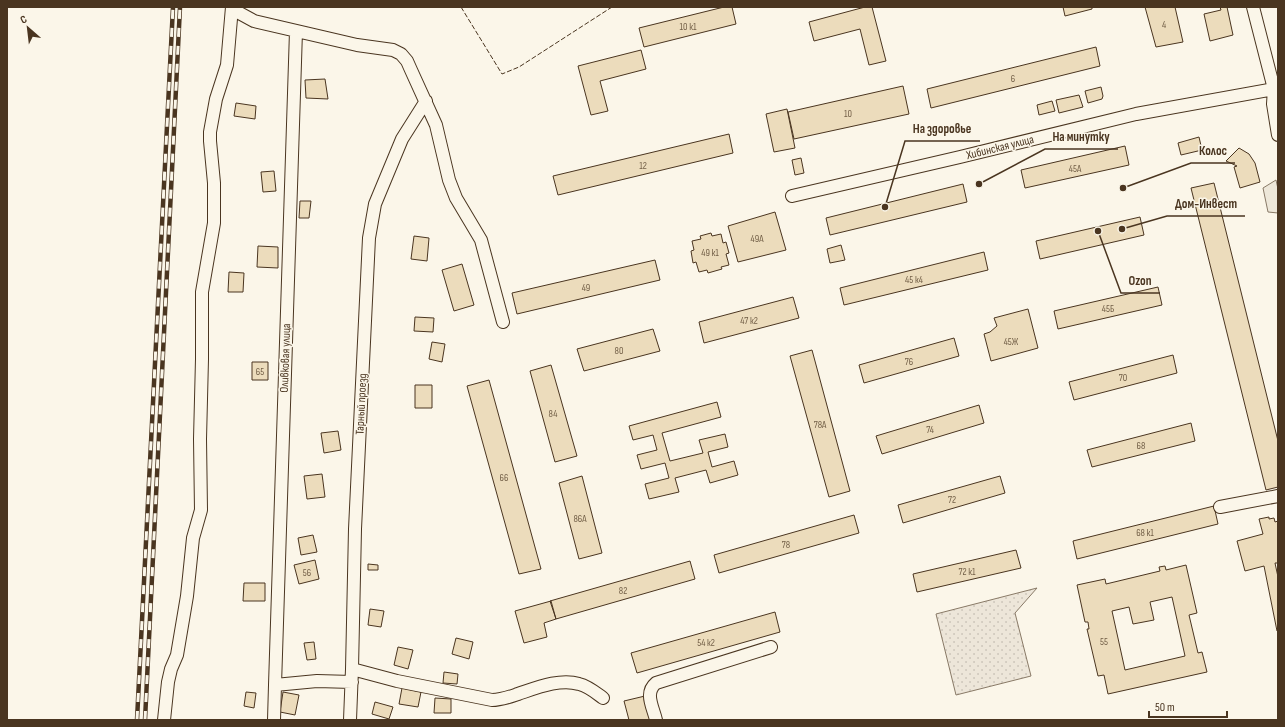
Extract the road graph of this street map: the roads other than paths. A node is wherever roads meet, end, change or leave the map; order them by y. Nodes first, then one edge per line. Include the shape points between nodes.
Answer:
1 (1253, 7) edge
2 (232, 8) edge
3 (296, 31) junction
4 (1276, 88) edge
5 (426, 101) junction
6 (1278, 135) edge
7 (792, 196) dead end
8 (503, 322) dead end
9 (1278, 496) edge
10 (1220, 507) dead end
11 (771, 646) dead end
12 (352, 669) junction
13 (352, 682) junction
14 (275, 685) junction
15 (603, 698) dead end
16 (164, 720) edge
17 (274, 720) edge
18 (350, 720) edge
19 (656, 720) edge

1 - 4 street
2 - 3 street via 254,21
2 - 16 street via 226,65 216,99 210,136 214,222 202,292 201,510 193,538 187,596 177,655 168,682
3 - 5 street via 357,45 393,50 401,54
3 - 14 street, Оливковая улица
4 - 6 street via 1273,104
4 - 7 street, Хибинская улица via 1136,114
5 - 8 street via 436,125 453,192 481,240
5 - 12 street, Тарный проезд via 402,139 375,204 369,238
9 - 10 street
11 - 19 street via 652,686 649,694
12 - 13 street, Тарный проезд
12 - 15 street via 492,700 569,682 578,683
13 - 14 street via 318,681
13 - 18 street, Тарный проезд
14 - 17 street, Оливковая улица

